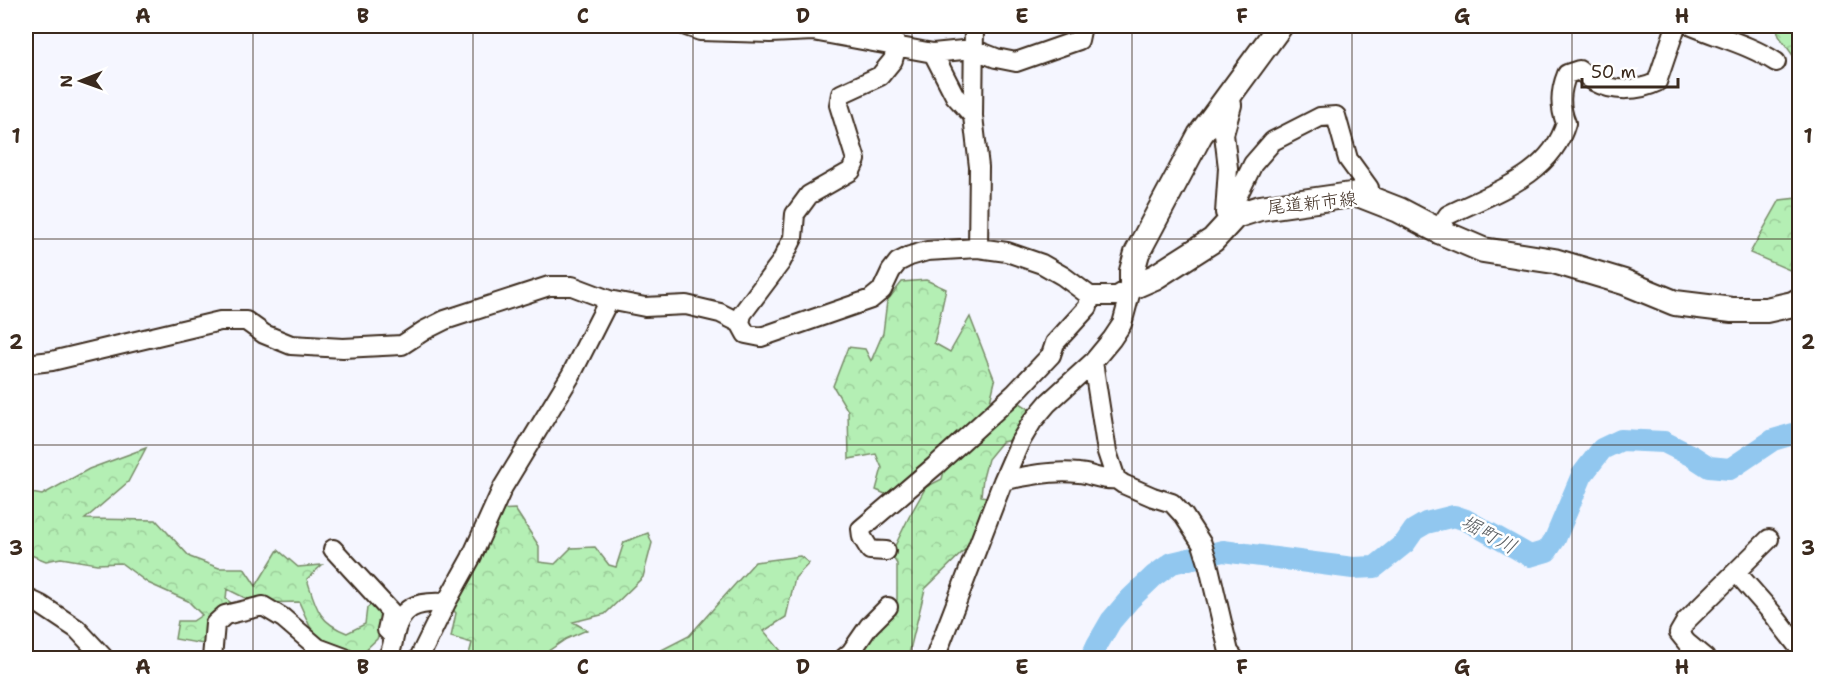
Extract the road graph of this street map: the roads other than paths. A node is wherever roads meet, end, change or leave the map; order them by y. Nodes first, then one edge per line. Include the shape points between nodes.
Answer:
1 (686, 26) edge
2 (884, 26) edge
3 (974, 26) edge
4 (1082, 26) edge
5 (1280, 26) edge
6 (1676, 26) edge
7 (1692, 26) edge
8 (897, 45) junction
9 (973, 49) junction
10 (933, 53) junction
11 (1776, 62) dead end
12 (1230, 95) junction
13 (973, 116) junction
14 (1368, 198) junction
15 (1231, 221) junction
16 (1441, 232) junction
17 (978, 248) junction
18 (1132, 287) junction
19 (1090, 296) junction
20 (609, 300) junction
21 (1800, 300) edge
22 (740, 323) junction
23 (1093, 362) junction
24 (26, 364) edge
25 (1116, 479) junction
26 (1003, 481) junction
27 (1769, 539) dead end
28 (333, 549) dead end
29 (886, 551) dead end
30 (1736, 572) junction
31 (26, 598) edge
32 (446, 603) junction
33 (888, 607) dead end
34 (394, 637) junction
35 (1800, 649) edge
36 (852, 656) edge
37 (104, 658) edge
38 (212, 658) edge
39 (345, 658) edge
40 (386, 658) edge
41 (419, 658) edge
42 (935, 658) edge
43 (1234, 658) edge
44 (1705, 658) edge

1 - 8 street via 700,31 813,31
2 - 8 street
3 - 9 street
4 - 9 street via 1079,40 1016,62
5 - 12 main road
6 - 16 street via 1657,82 1646,87 1618,89 1595,82 1579,70 1567,74 1561,89 1566,123 1563,135 1545,160 1526,177 1448,215
7 - 11 street via 1752,48
8 - 10 street
8 - 22 street via 893,60 880,76 841,94 839,105 856,160 851,171 809,195 795,214 793,238 781,262 742,314
9 - 10 street
9 - 13 street
10 - 13 street via 955,96
12 - 15 street via 1232,105 1224,134 1228,168 1225,213
12 - 18 main road via 1200,135 1137,253
13 - 17 street via 980,167
14 - 15 main road, 尾道新市線 via 1358,194 1260,208
14 - 15 street via 1369,188 1348,159 1336,116 1320,117 1273,141 1253,164 1235,201
14 - 16 main road, 尾道新市線
15 - 18 main road, 尾道新市線 via 1213,240
16 - 21 main road, 尾道新市線 via 1484,250 1554,261 1624,282 1675,303 1766,310
17 - 19 street via 1007,252 1042,264
17 - 22 street via 910,256 898,262 882,290 871,299 761,337 746,334
18 - 19 street via 1118,296
18 - 23 street via 1122,324
19 - 29 street via 1088,307 1055,343 1051,355 1014,394 861,529 870,550
20 - 22 street via 645,307 686,305 720,313
20 - 24 street via 572,286 549,286 445,320 402,345 291,345 246,321 220,321
20 - 32 street via 571,375 503,487
23 - 25 street via 1107,452
23 - 26 street via 1032,422
25 - 26 street via 1045,473
25 - 43 street via 1172,503 1184,516 1209,563 1229,652
26 - 42 street
27 - 30 street
28 - 34 street via 391,612 387,630
30 - 35 street
30 - 44 street via 1686,621 1679,633
31 - 37 street via 77,628
32 - 34 street via 425,602 406,611 396,624
32 - 41 street
33 - 36 street via 869,626
34 - 40 street
38 - 39 street via 215,624 225,615 263,606 318,648

